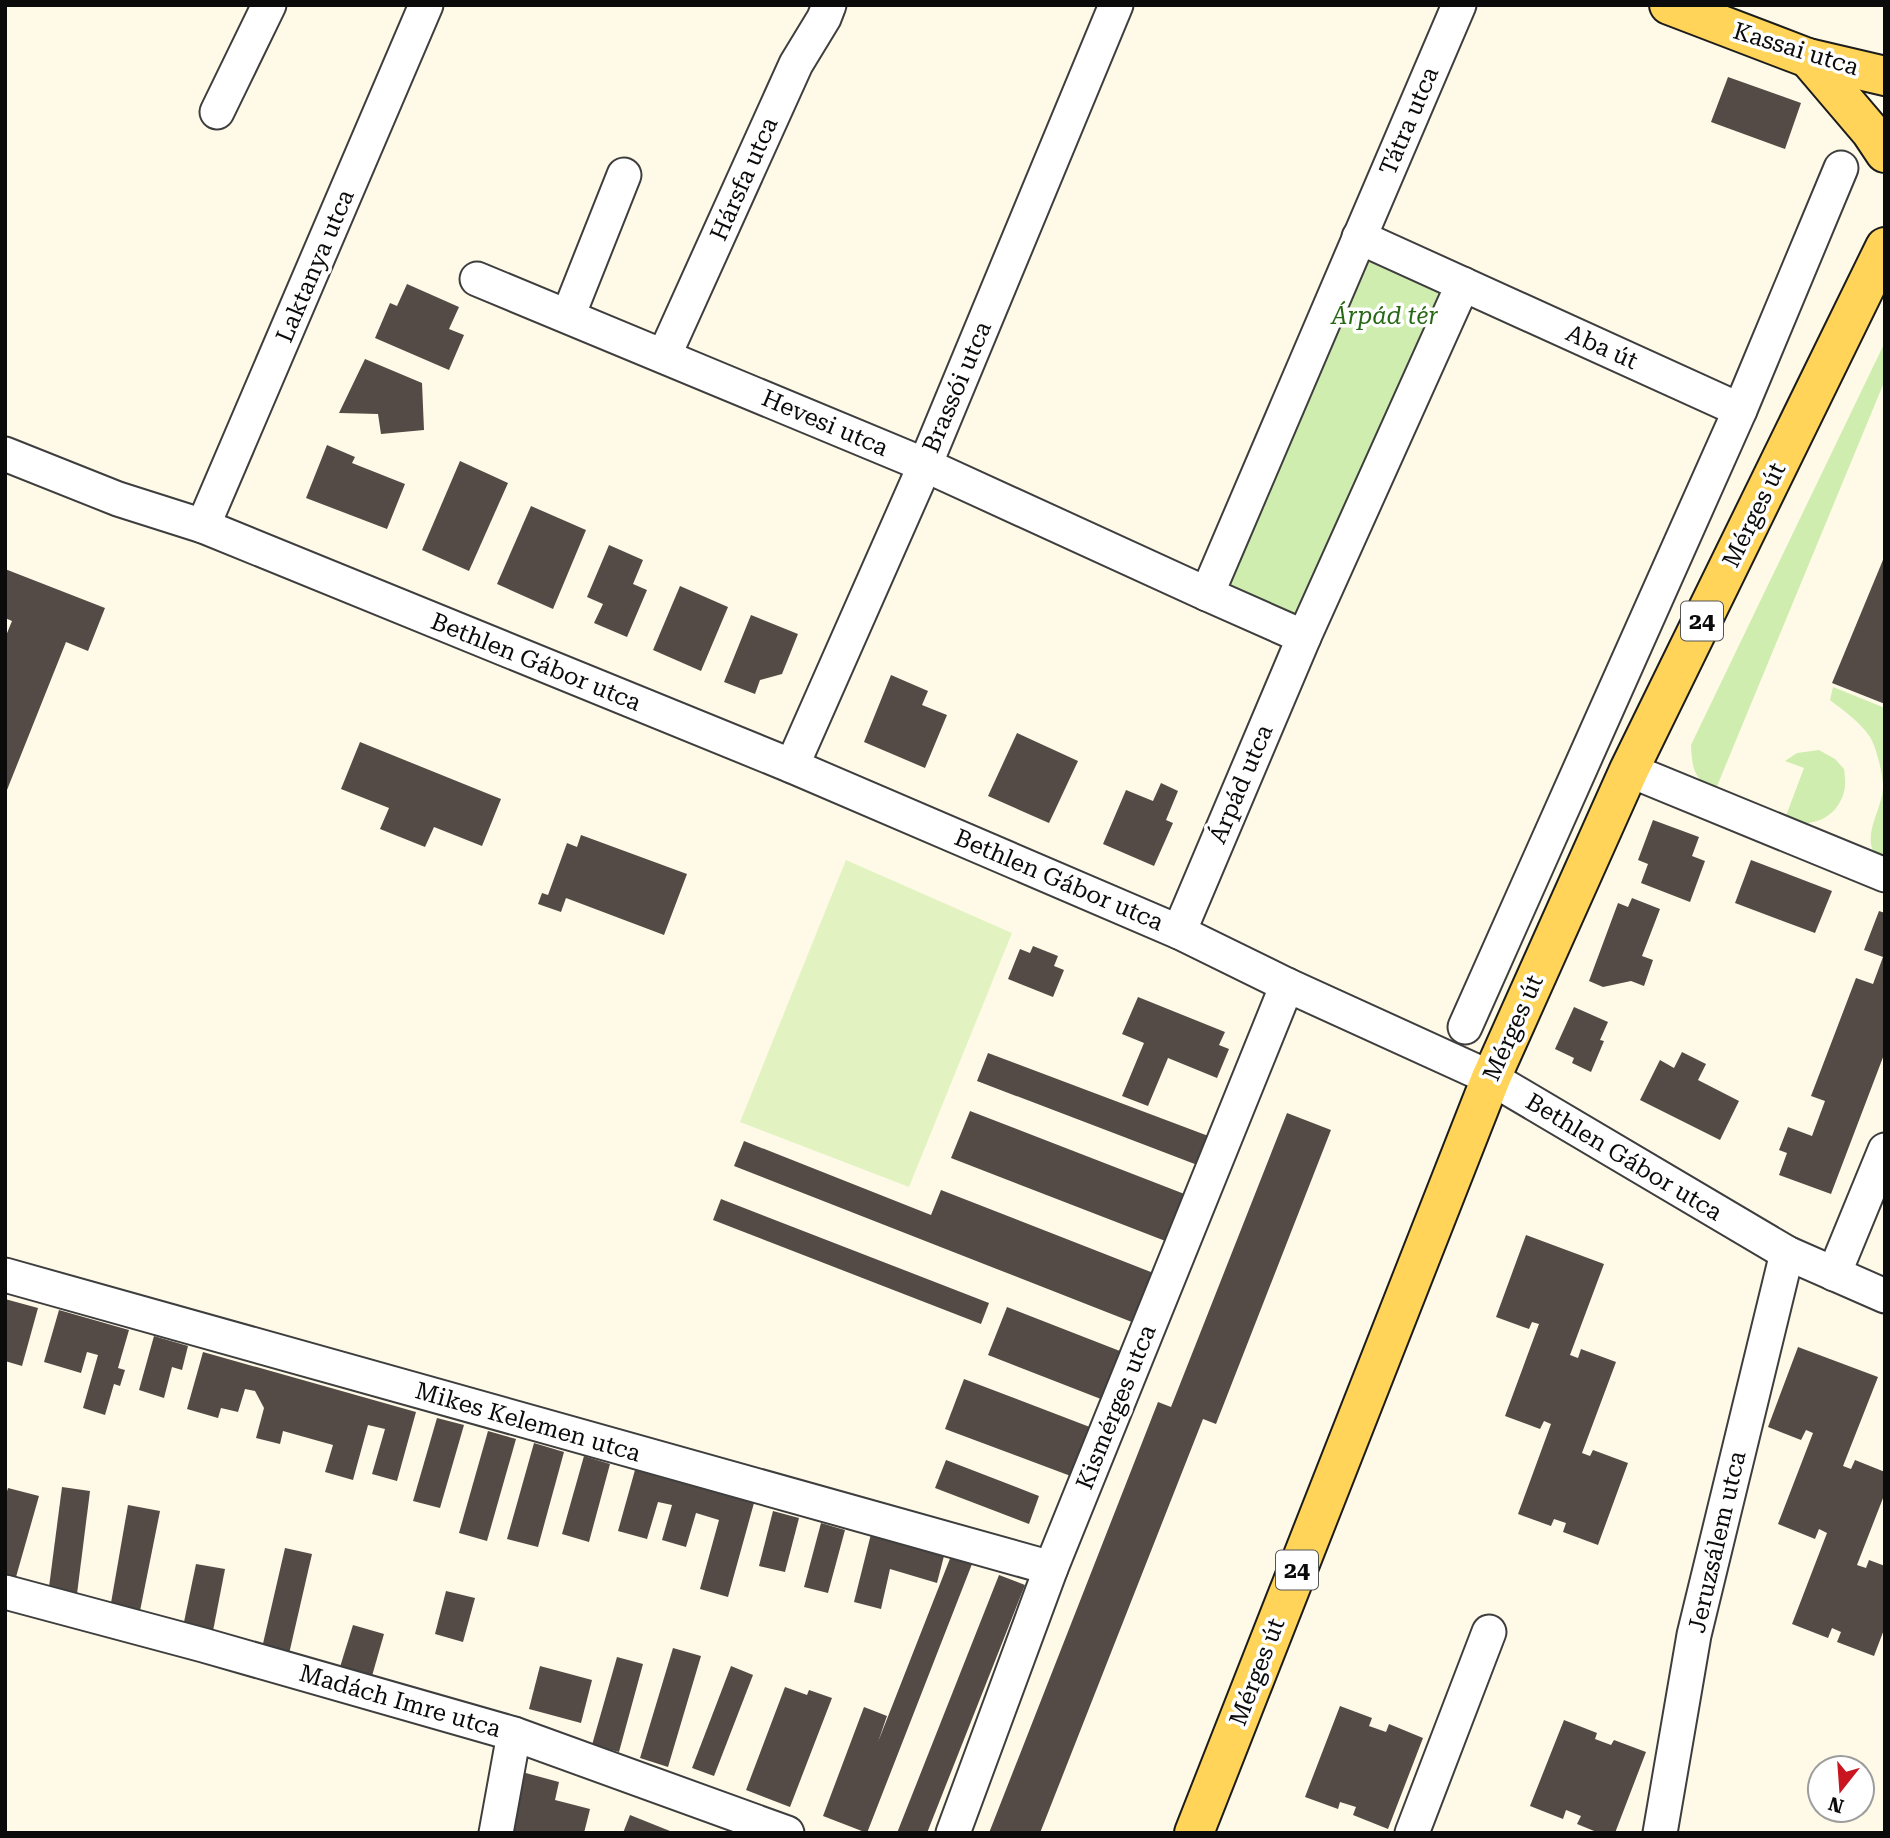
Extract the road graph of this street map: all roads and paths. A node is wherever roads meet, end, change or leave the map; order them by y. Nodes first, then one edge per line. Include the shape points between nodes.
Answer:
1 (269, 5) edge
2 (426, 5) edge
3 (829, 5) edge
4 (1116, 5) edge
5 (1460, 5) edge
6 (1669, 5) edge
7 (1808, 58) junction
8 (1885, 76) edge
9 (217, 112) dead end
10 (1885, 153) edge
11 (1842, 168) dead end
12 (624, 175) dead end
13 (1359, 237) junction
14 (1885, 247) edge
15 (477, 279) dead end
16 (1463, 284) junction
17 (568, 316) junction
18 (664, 356) junction
19 (1740, 410) junction
20 (5, 454) edge
21 (925, 465) junction
22 (203, 526) junction
23 (1207, 594) junction
24 (1304, 637) junction
25 (792, 766) junction
26 (1629, 770) junction
27 (1885, 875) edge
28 (1179, 932) junction
29 (1287, 985) junction
30 (1465, 1027) dead end
31 (1491, 1078) junction
32 (1885, 1150) edge
33 (1787, 1253) junction
34 (1835, 1274) junction
35 (5, 1275) edge
36 (1885, 1296) edge
37 (1051, 1568) junction
38 (5, 1592) edge
39 (1489, 1632) dead end
40 (514, 1734) junction
41 (496, 1833) edge
42 (787, 1833) edge
43 (953, 1833) edge
44 (1194, 1833) edge
45 (1412, 1833) edge
46 (1660, 1833) edge

1 - 9 street
2 - 22 street, Laktanya utca
3 - 18 street, Hársfa utca via 796,64
4 - 21 street, Brassói utca
5 - 13 street, Tátra utca
6 - 7 main road, Kassai utca
7 - 8 main road, Kassai utca
7 - 10 main road
11 - 19 street, Mérges út
12 - 17 street
13 - 16 street
13 - 23 street
14 - 26 main road, Mérges út / 24
15 - 17 street, Hevesi utca
16 - 19 street, Aba út
16 - 24 street
17 - 18 street, Hevesi utca
18 - 21 street, Hevesi utca
19 - 30 street, Mérges út
20 - 22 street, Bethlen Gábor utca via 118,499
21 - 23 street, Hevesi utca
21 - 25 street, Brassói utca
22 - 25 street, Bethlen Gábor utca
23 - 24 street
24 - 28 street, Árpád utca
25 - 28 street, Bethlen Gábor utca
26 - 27 street
26 - 31 main road, Mérges út / 24
28 - 29 street, Bethlen Gábor utca
29 - 31 street, Bethlen Gábor utca
29 - 37 street, Kismérges utca
31 - 33 street, Bethlen Gábor utca
31 - 44 main road, Mérges út / 24
32 - 34 street
33 - 34 street, Bethlen Gábor utca
33 - 46 street, Jeruzsálem utca via 1694,1635
34 - 36 street, Bethlen Gábor utca
35 - 37 street, Mikes Kelemen utca
37 - 43 street, Kismérges utca
38 - 40 street, Madách Imre utca
39 - 45 street
40 - 41 street
40 - 42 street, Madách Imre utca

